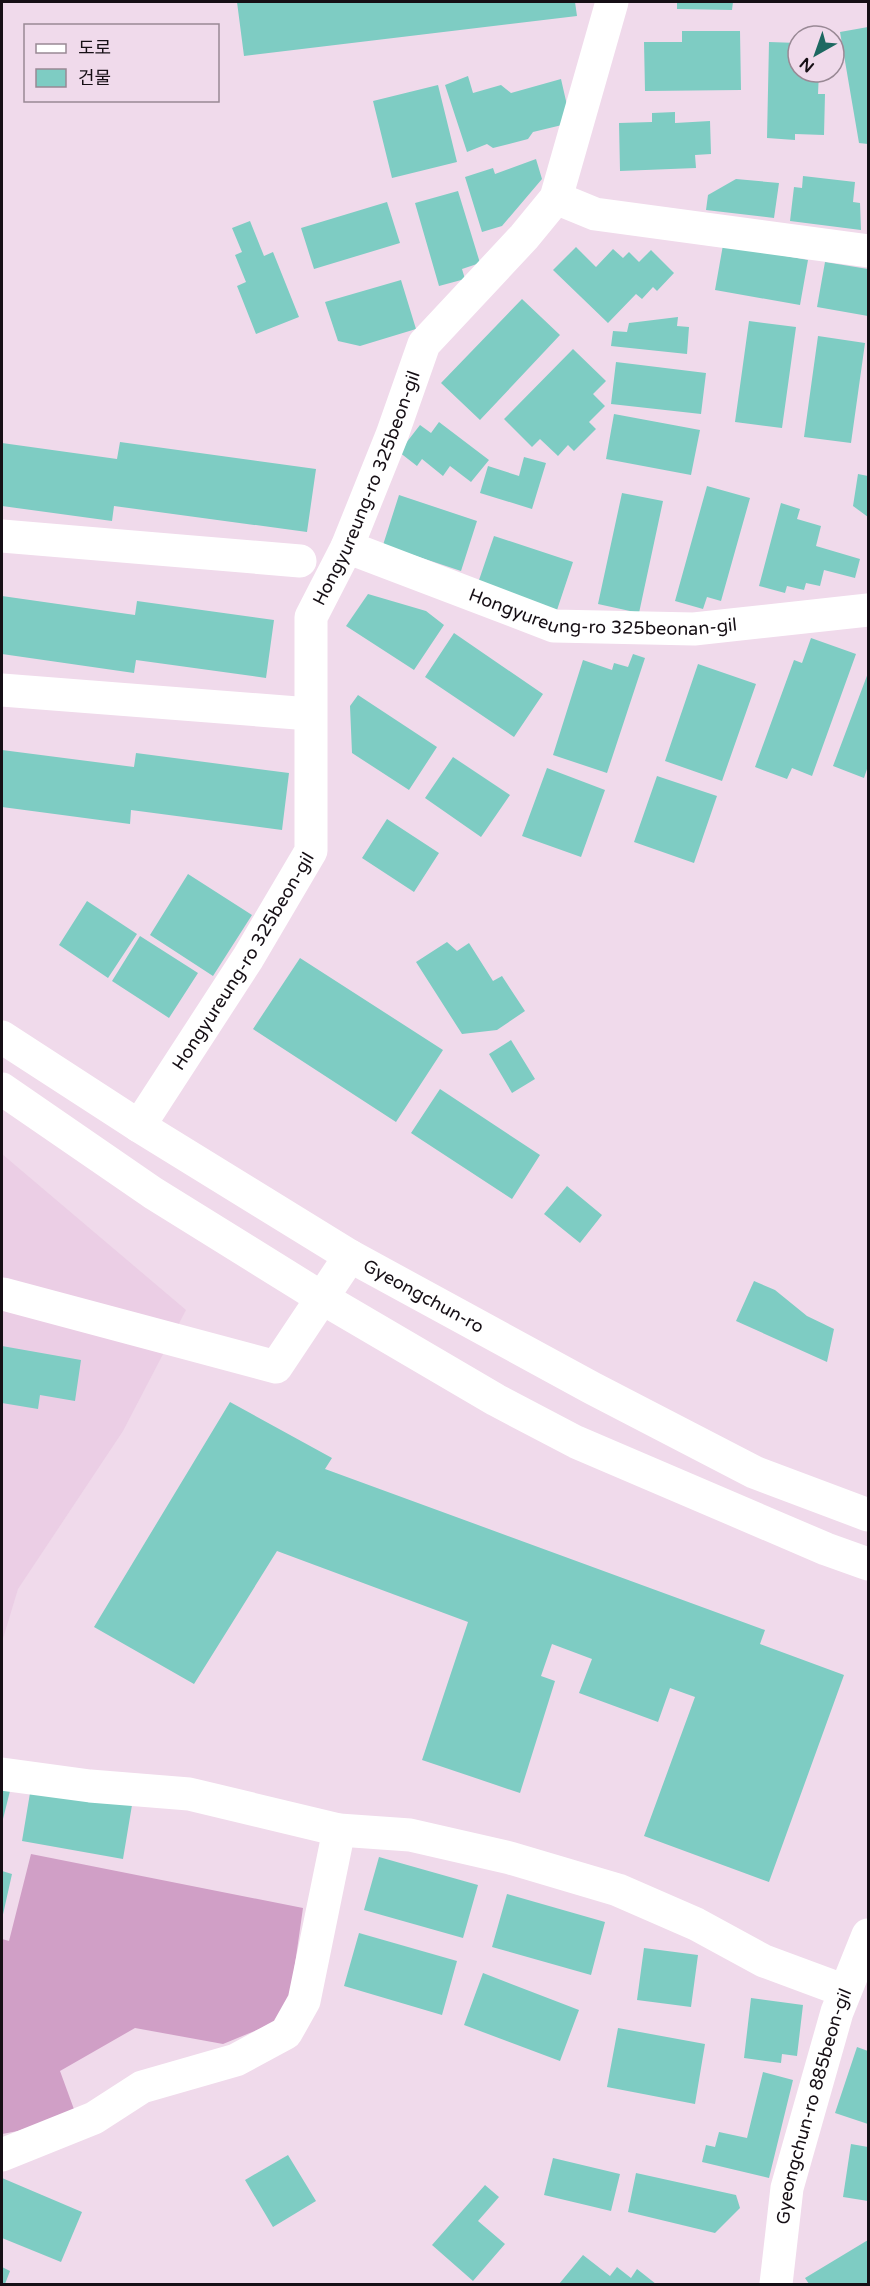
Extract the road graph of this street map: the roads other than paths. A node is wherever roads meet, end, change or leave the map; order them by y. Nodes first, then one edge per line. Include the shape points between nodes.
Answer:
1 (612, 2) edge
2 (556, 198) junction
3 (868, 251) edge
4 (2, 536) edge
5 (347, 547) junction
6 (300, 561) dead end
7 (868, 610) edge
8 (2, 690) edge
9 (310, 714) junction
10 (2, 1036) edge
11 (2, 1089) edge
12 (138, 1126) junction
13 (350, 1256) junction
14 (3, 1294) dead end
15 (322, 1298) junction
16 (868, 1515) edge
17 (868, 1564) edge
18 (2, 1774) edge
19 (339, 1830) junction
20 (868, 1935) edge
21 (845, 1991) junction
22 (2, 2155) edge
23 (776, 2284) edge

1 - 2 street, Hongyureung-ro 325beon-gil
2 - 3 street via 595,214
2 - 5 street, Hongyureung-ro 325beon-gil via 424,344
4 - 6 street
5 - 7 street, Hongyureung-ro 325beonan-gil via 554,626 694,629
5 - 9 street, Hongyureung-ro 325beon-gil via 311,617
8 - 9 street
9 - 12 street, Hongyureung-ro 325beon-gil via 311,851 248,958
10 - 12 street, Gyeongchun-ro
11 - 15 street via 153,1193
12 - 13 street, Gyeongchun-ro
13 - 15 street
13 - 16 street, Gyeongchun-ro via 754,1472
14 - 15 street via 276,1367
15 - 17 street via 576,1442
18 - 19 street via 189,1794
19 - 21 street via 410,1835 510,1858 618,1890 696,1924 764,1961
19 - 22 street via 304,2001 286,2033 236,2060 142,2087 94,2118
20 - 21 street, Gyeongchun-ro 885beon-gil
21 - 23 street, Gyeongchun-ro 885beon-gil via 787,2188

